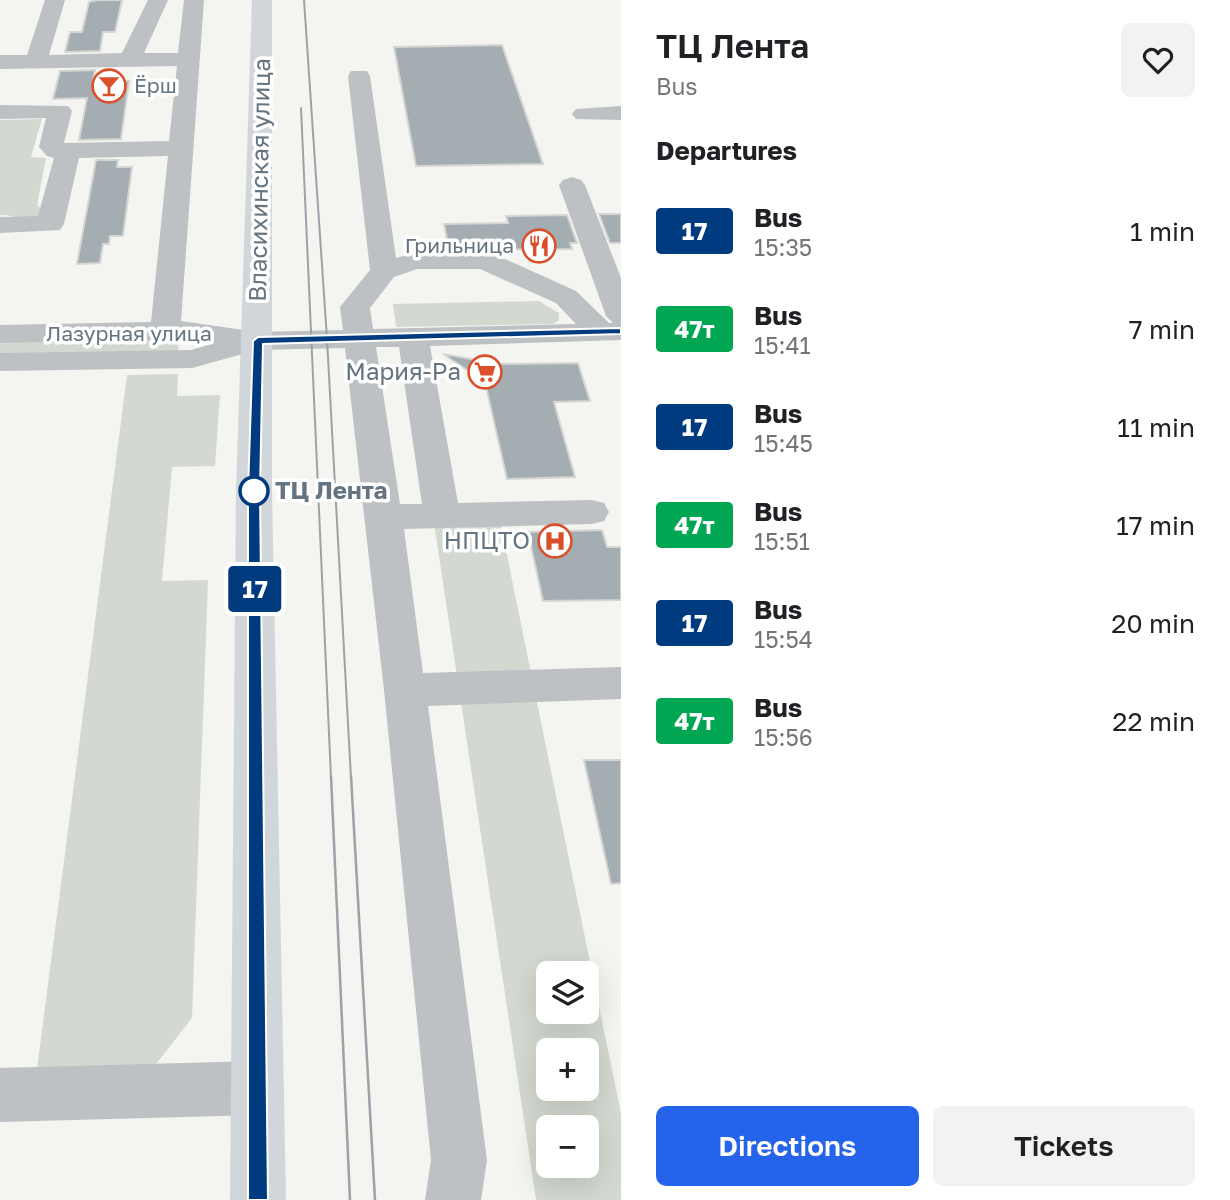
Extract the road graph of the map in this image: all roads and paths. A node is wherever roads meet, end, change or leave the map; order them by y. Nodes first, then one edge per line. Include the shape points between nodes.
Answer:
1 (55, 0) edge
2 (158, 0) edge
3 (194, 0) edge
4 (262, 0) edge
5 (189, 59) junction
6 (130, 60) junction
7 (36, 61) junction
8 (0, 62) edge
9 (359, 76) dead end
10 (0, 112) edge
11 (621, 113) edge
12 (584, 114) dead end
13 (181, 148) junction
14 (68, 150) junction
15 (572, 185) dead end
16 (0, 225) edge
17 (610, 258) edge
18 (384, 271) junction
19 (614, 327) edge
20 (165, 330) junction
21 (0, 334) edge
22 (413, 338) junction
23 (360, 339) junction
24 (258, 341) junction
25 (0, 362) edge
26 (591, 512) dead end
27 (442, 515) junction
28 (384, 517) junction
29 (621, 683) edge
30 (405, 690) junction
31 (257, 1088) junction
32 (0, 1095) edge
33 (258, 1200) edge
34 (453, 1200) edge

1 - 7 street
2 - 6 street
3 - 5 street
4 - 24 highway, Власихинская улица
5 - 6 street
5 - 13 street
6 - 7 street
7 - 8 street
9 - 18 street
10 - 14 street via 60,111 51,147
11 - 12 street
13 - 14 street
13 - 20 street
14 - 16 street via 50,224
15 - 17 street
17 - 19 street
18 - 19 street via 415,261 484,260 566,297
18 - 23 street via 355,307
19 - 22 street, Лазурная улица
20 - 21 street, Лазурная улица
20 - 24 street, Лазурная улица
22 - 23 street, Лазурная улица
22 - 27 street
23 - 24 street, Лазурная улица
23 - 28 street
24 - 25 street, Лазурная улица via 192,359
24 - 31 highway, Власихинская улица via 254,491
26 - 27 street
27 - 28 street
28 - 30 street
29 - 30 street
30 - 34 street via 459,1160
31 - 32 street
31 - 33 highway, Власихинская улица

